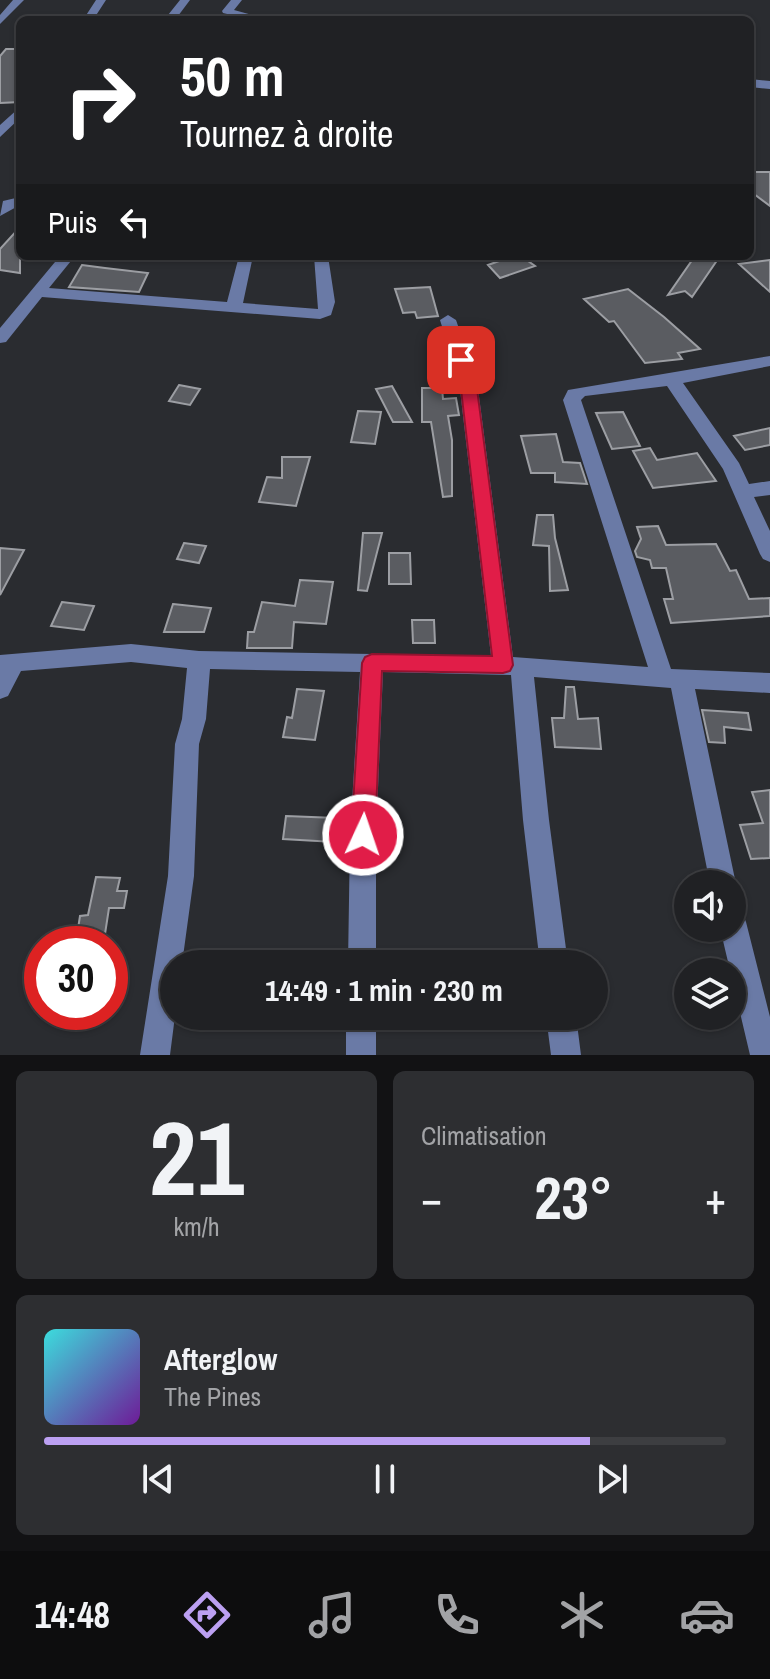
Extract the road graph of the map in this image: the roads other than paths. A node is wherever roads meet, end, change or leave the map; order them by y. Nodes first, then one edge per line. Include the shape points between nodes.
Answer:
1 (19, 0) edge
2 (185, 0) edge
3 (237, 0) edge
4 (172, 16) edge
5 (240, 16) edge
6 (0, 21) edge
7 (16, 116) edge
8 (0, 133) edge
9 (65, 260) edge
10 (245, 260) edge
11 (322, 260) edge
12 (37, 292) junction
13 (234, 308) junction
14 (448, 320) dead end
15 (0, 338) edge
16 (770, 361) edge
17 (672, 380) junction
18 (770, 488) edge
19 (745, 491) junction
20 (770, 554) edge
21 (199, 660) junction
22 (372, 663) junction
23 (7, 664) edge
24 (513, 665) junction
25 (672, 678) junction
26 (770, 683) edge
27 (0, 689) edge
28 (720, 870) edge
29 (737, 942) edge
30 (362, 950) edge
31 (552, 950) edge
32 (361, 1030) edge
33 (563, 1030) edge
34 (155, 1055) edge
35 (361, 1055) edge
36 (566, 1055) edge
37 (765, 1055) edge

1 - 6 street
2 - 4 street
3 - 5 street via 227,11
7 - 8 street
9 - 12 street
10 - 13 street
11 - 13 street via 325,312
12 - 13 street
12 - 15 street
14 - 24 street via 468,381
16 - 17 street
17 - 19 street
17 - 25 street via 582,391 572,400
18 - 19 street
19 - 20 street
21 - 22 street
21 - 23 street via 131,653
21 - 34 street via 187,744 181,876
22 - 24 street
22 - 30 street
23 - 27 street
24 - 25 street
24 - 31 street
25 - 26 street
25 - 28 street
29 - 37 street
32 - 35 street
33 - 36 street

